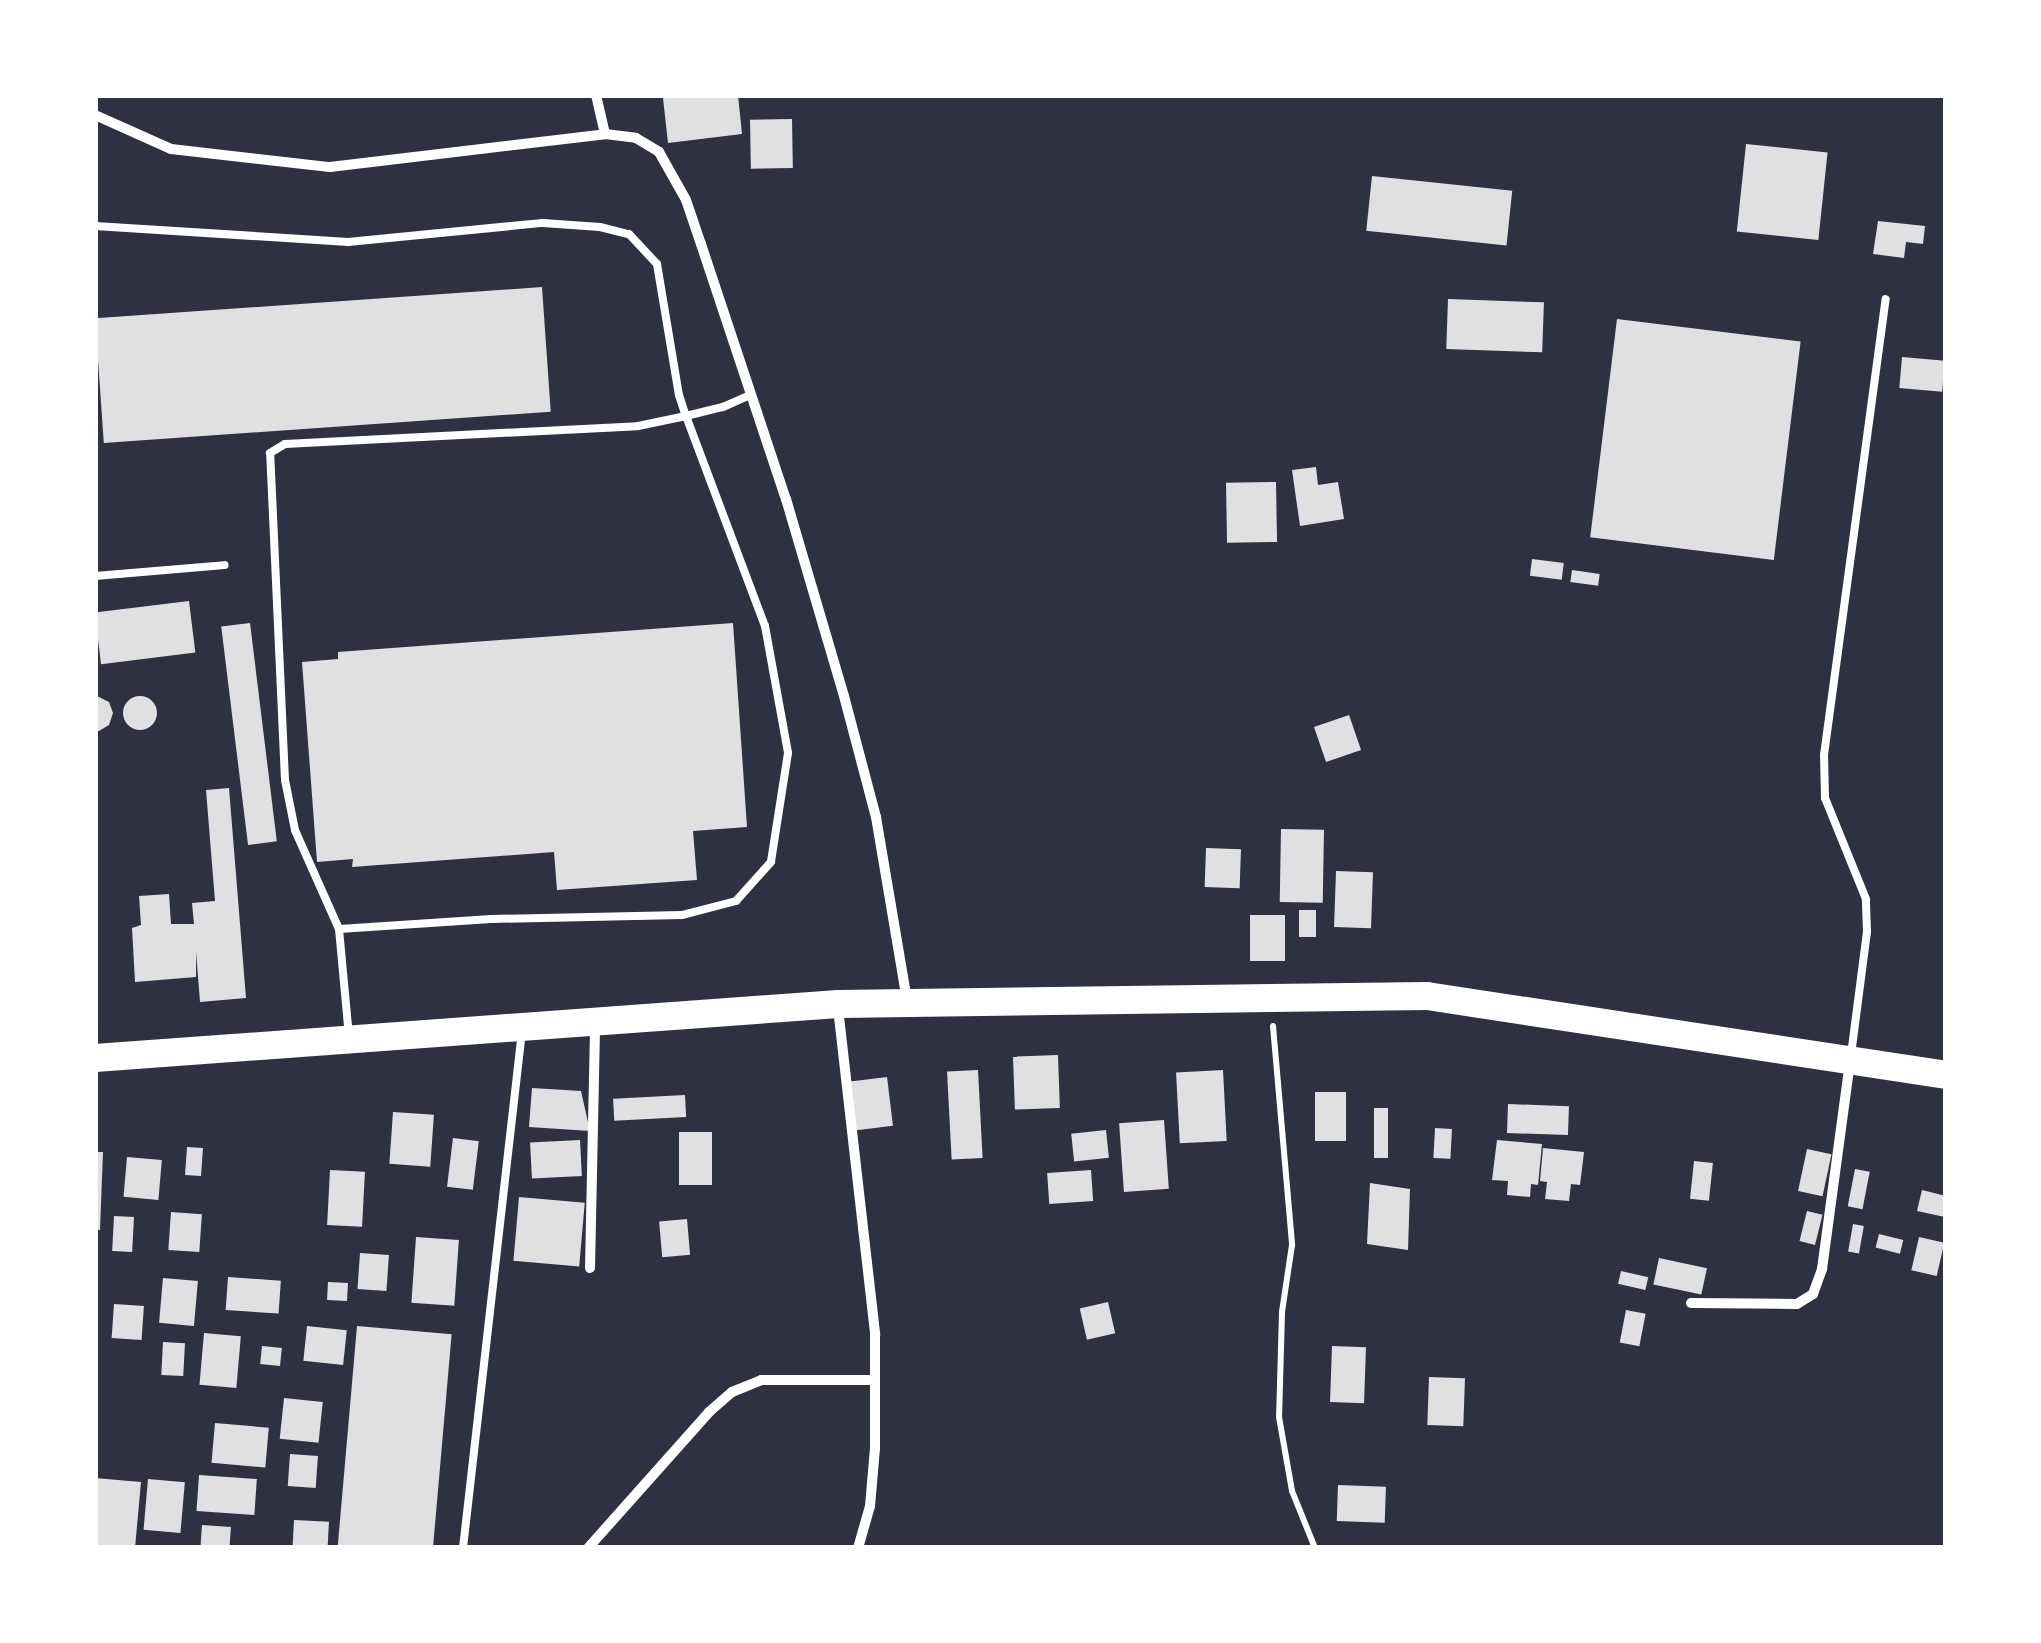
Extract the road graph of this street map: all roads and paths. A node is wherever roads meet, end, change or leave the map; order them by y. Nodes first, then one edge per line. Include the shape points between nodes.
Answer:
1 (597, 95) edge
2 (95, 116) edge
3 (605, 134) junction
4 (95, 226) edge
5 (1886, 299) dead end
6 (750, 396) junction
7 (686, 416) junction
8 (225, 565) dead end
9 (95, 576) edge
10 (339, 929) junction
11 (1269, 995) junction
12 (908, 1002) junction
13 (838, 1004) junction
14 (595, 1022) junction
15 (522, 1027) junction
16 (350, 1040) junction
17 (95, 1058) edge
18 (1850, 1060) junction
19 (1946, 1074) edge
20 (590, 1268) dead end
21 (1691, 1303) dead end
22 (875, 1380) junction
23 (464, 1548) edge
24 (588, 1548) edge
25 (858, 1548) edge
26 (1315, 1548) edge

1 - 3 street
2 - 3 street via 171,149 330,167
3 - 6 street via 636,138 659,152 673,174
4 - 7 lane via 348,242 544,223 628,234 658,264
5 - 18 lane via 1824,755 1825,798 1866,899
6 - 7 lane
6 - 12 street via 876,817
7 - 10 lane via 638,426 285,444 270,454 285,780 294,830
7 - 10 lane via 765,626 788,753 771,862 736,901 717,910
8 - 9 lane
10 - 16 lane
11 - 12 highway
11 - 18 highway via 1427,996
11 - 26 path via 1292,1245 1282,1312 1280,1417 1292,1490
12 - 13 highway
13 - 14 highway
13 - 22 street
14 - 15 highway
14 - 20 street
15 - 16 highway
15 - 23 lane
16 - 17 highway
18 - 19 highway
18 - 21 street via 1813,1294 1796,1304
22 - 24 street via 761,1380 732,1392
22 - 25 street via 870,1506

